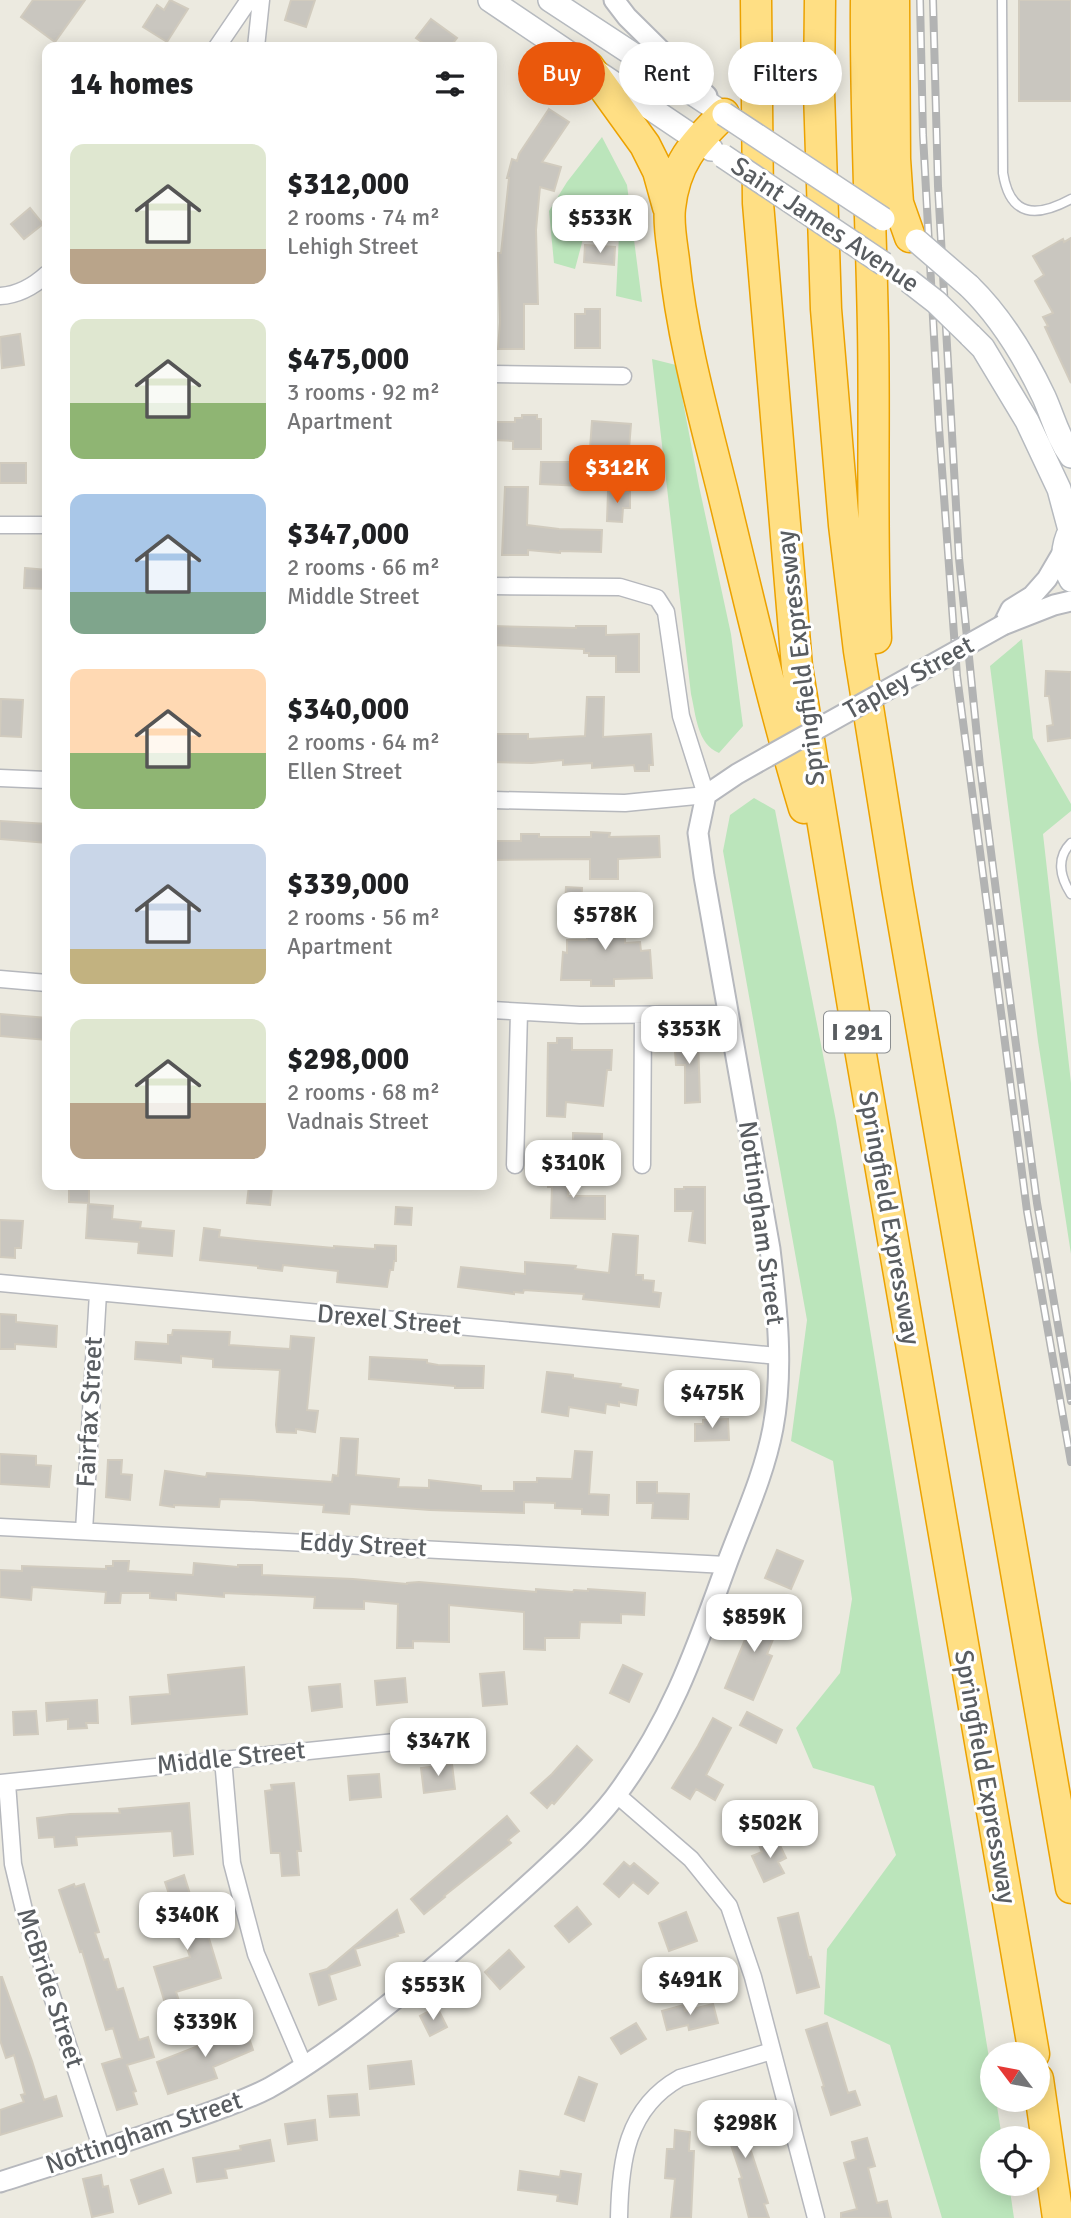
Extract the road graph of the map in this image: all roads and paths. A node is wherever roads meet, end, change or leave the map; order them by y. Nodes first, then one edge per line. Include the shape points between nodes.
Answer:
1 (249, 0) edge
2 (261, 0) edge
3 (490, 0) edge
4 (614, 0) edge
5 (756, 0) edge
6 (820, 0) edge
7 (866, 0) edge
8 (894, 0) edge
9 (1002, 0) edge
10 (552, 1) edge
11 (220, 42) edge
12 (257, 42) edge
13 (552, 42) edge
14 (575, 42) edge
15 (605, 77) edge
16 (605, 90) edge
17 (724, 114) junction
18 (697, 139) junction
19 (1071, 199) edge
20 (669, 210) junction
21 (913, 239) junction
22 (42, 279) edge
23 (0, 296) edge
24 (497, 374) edge
25 (623, 376) dead end
26 (1071, 456) edge
27 (0, 525) edge
28 (42, 525) edge
29 (1068, 536) edge
30 (1071, 580) edge
31 (497, 586) edge
32 (1071, 601) edge
33 (1003, 625) junction
34 (0, 778) edge
35 (42, 780) edge
36 (706, 795) junction
37 (497, 800) edge
38 (884, 806) junction
39 (1071, 843) edge
40 (1071, 894) edge
41 (837, 916) junction
42 (0, 979) edge
43 (42, 983) edge
44 (497, 1010) edge
45 (519, 1012) junction
46 (728, 1014) junction
47 (643, 1015) junction
48 (515, 1165) dead end
49 (642, 1165) dead end
50 (0, 1283) edge
51 (97, 1293) junction
52 (778, 1356) junction
53 (0, 1527) edge
54 (84, 1531) junction
55 (726, 1565) junction
56 (463, 1735) dead end
57 (223, 1759) junction
58 (3, 1783) edge
59 (616, 1794) junction
60 (1071, 1888) edge
61 (1032, 2042) edge
62 (772, 2051) junction
63 (304, 2066) junction
64 (1043, 2112) edge
65 (102, 2150) junction
66 (0, 2182) edge
67 (619, 2218) edge
68 (816, 2218) edge
69 (1058, 2218) edge

1 - 11 street
2 - 12 street
3 - 13 main road, Saint James Avenue
4 - 17 street
5 - 41 highway, Springfield Expressway / I 291 via 758,203 797,667
6 - 38 highway, I 291 via 828,336 859,651
7 - 38 highway via 873,588
8 - 21 highway via 898,203
9 - 19 lane via 1006,190 1020,207 1032,211
10 - 14 main road
10 - 17 main road, Saint James Avenue
15 - 18 main road, Saint James Avenue
16 - 20 highway via 645,145
17 - 18 highway
17 - 21 main road, Saint James Avenue, bridge
18 - 20 highway via 682,162
18 - 29 main road, Saint James Avenue, bridge via 909,281 970,335 1027,421 1059,489
20 - 41 highway via 677,288 697,395 779,727
21 - 26 main road, Saint James Avenue, bridge via 983,300 1022,355
22 - 23 street
24 - 25 street
27 - 28 street
29 - 30 main road, Saint James Avenue via 1064,562
29 - 33 street, Tapley Street via 1047,579 1012,609
31 - 36 street, Nottingham Street via 620,587 657,598 666,612 681,716
32 - 33 street, Tapley Street
33 - 36 street, Tapley Street, bridge
34 - 35 street
36 - 37 street via 625,803
36 - 46 street, Nottingham Street via 698,833
38 - 60 highway, I 291
39 - 40 lane via 1061,863 1062,880
41 - 61 highway, Springfield Expressway / I 291
42 - 43 street
44 - 45 street
45 - 47 street
45 - 48 street
46 - 47 street
46 - 52 street, Nottingham Street via 770,1249
47 - 49 street
50 - 51 street, Drexel Street
51 - 52 street, Drexel Street
51 - 54 street, Fairfax Street
52 - 55 street, Nottingham Street via 773,1427 761,1474
53 - 54 street, Eddy Street
54 - 55 street, Eddy Street
55 - 59 street, Nottingham Street via 671,1708
56 - 57 street, Middle Street
57 - 58 street, Middle Street
57 - 63 street via 232,1863 256,1954
58 - 65 street, McBride Street via 24,1910
59 - 62 street via 691,1859 729,1906
59 - 63 street, Nottingham Street via 584,1832 469,1938
62 - 67 street via 690,2074 650,2101 635,2123 625,2155
62 - 68 street
63 - 65 street, Nottingham Street via 226,2107
64 - 69 highway
65 - 66 street, Nottingham Street

